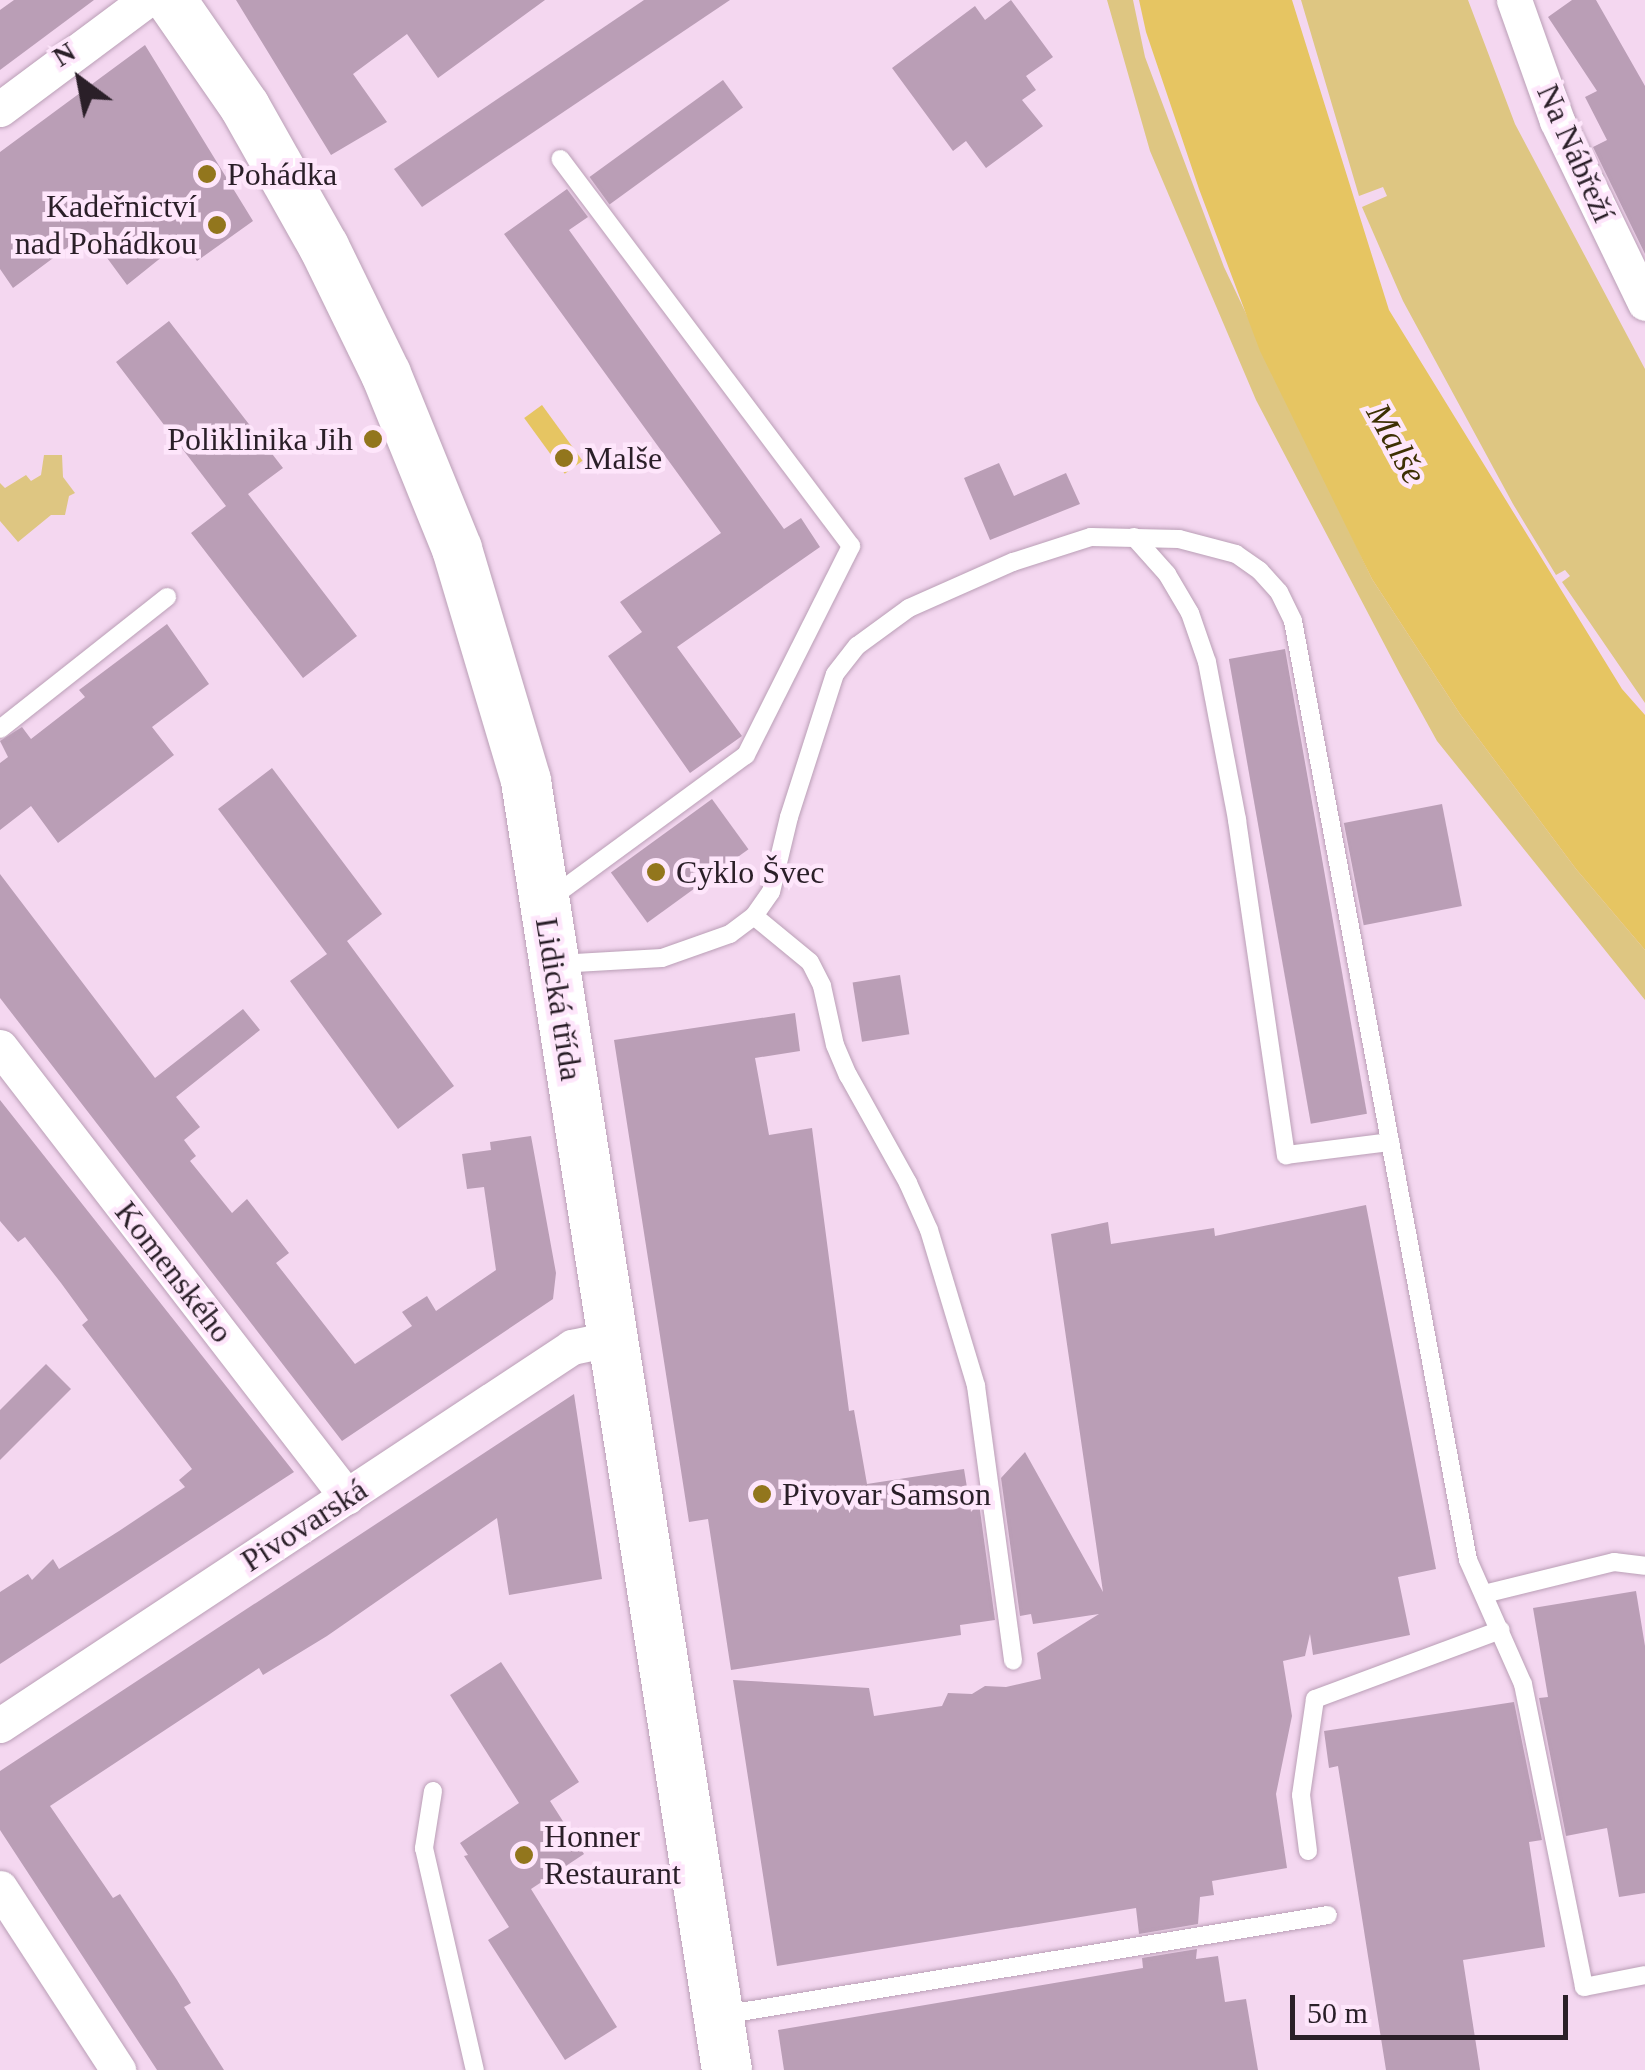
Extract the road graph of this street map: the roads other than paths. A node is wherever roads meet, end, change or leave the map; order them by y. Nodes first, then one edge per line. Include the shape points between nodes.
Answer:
1 (146, 0) edge
2 (171, 0) edge
3 (1514, 0) edge
4 (0, 110) edge
5 (560, 159) dead end
6 (1645, 303) edge
7 (1134, 537) junction
8 (167, 597) dead end
9 (0, 729) edge
10 (544, 903) junction
11 (754, 916) junction
12 (553, 965) junction
13 (0, 1047) edge
14 (1390, 1142) junction
15 (614, 1338) junction
16 (348, 1497) junction
17 (1645, 1566) edge
18 (1484, 1594) junction
19 (1501, 1630) junction
20 (1013, 1661) dead end
21 (0, 1725) edge
22 (433, 1791) dead end
23 (1308, 1851) dead end
24 (0, 1888) edge
25 (1328, 1915) dead end
26 (1645, 1975) edge
27 (718, 2016) junction
28 (118, 2070) edge
29 (475, 2070) edge
30 (726, 2070) edge

1 - 4 street
2 - 10 street, Lidická třída via 245,107 324,247 415,442 456,549 526,781
3 - 6 street, Na Nábřeží via 1558,121
5 - 10 lane via 851,546 746,755
7 - 11 lane via 1091,537 1014,562 909,608 857,646 835,674 771,892
7 - 14 lane via 1179,539 1236,554 1279,592 1293,621
7 - 14 lane via 1182,600 1206,662 1238,820 1286,1155
8 - 9 lane
10 - 12 street, Lidická třída
11 - 12 lane via 730,934 662,958
11 - 20 lane via 810,962 848,1075 929,1230 976,1386
12 - 15 street, Lidická třída
13 - 16 street, Komenského
14 - 18 lane via 1468,1560
15 - 16 street, Pivovarská via 572,1347
15 - 27 street, Lidická třída
16 - 21 street, Pivovarská
17 - 18 lane via 1614,1562
18 - 19 lane
19 - 23 lane via 1314,1700 1301,1795
19 - 26 lane via 1523,1684 1584,1987
22 - 29 lane via 424,1848
24 - 28 street
25 - 27 lane
27 - 30 street, Lidická třída

